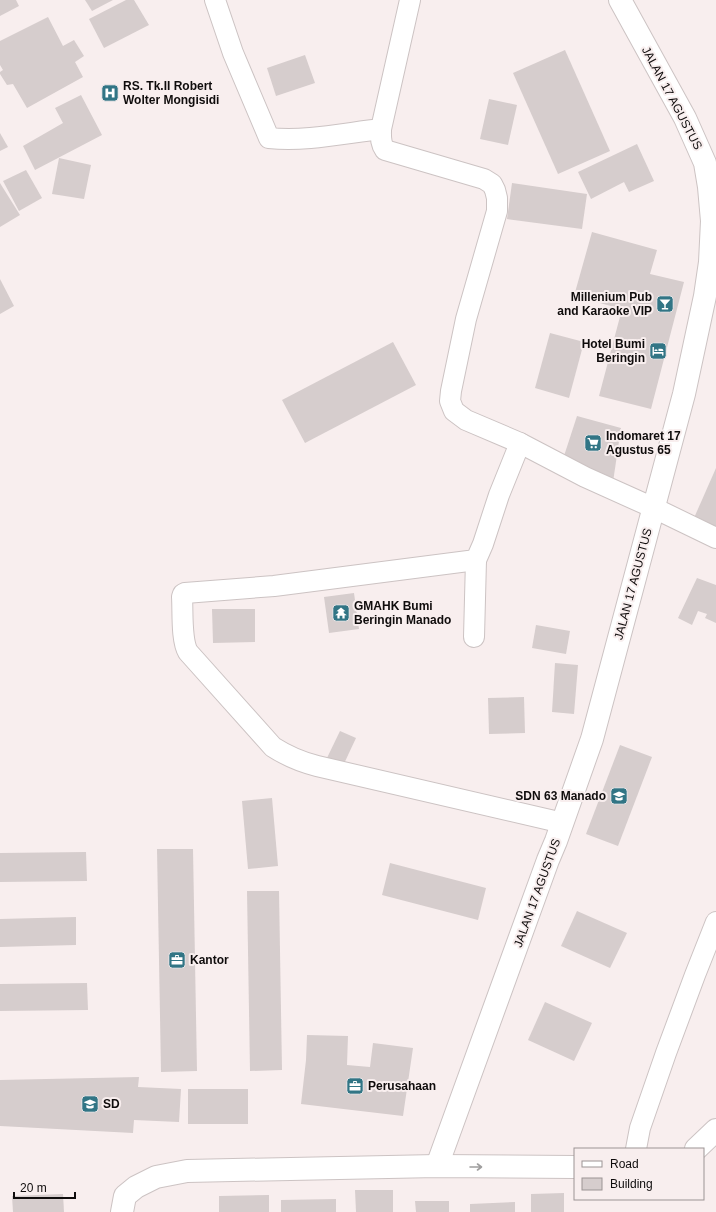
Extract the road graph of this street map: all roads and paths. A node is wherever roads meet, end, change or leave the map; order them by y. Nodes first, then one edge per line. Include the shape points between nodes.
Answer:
1 (215, 0) edge
2 (410, 0) edge
3 (620, 0) edge
4 (381, 129) junction
5 (711, 158) edge
6 (710, 297) edge
7 (520, 443) junction
8 (654, 508) junction
9 (716, 538) edge
10 (476, 560) junction
11 (474, 637) dead end
12 (562, 823) junction
13 (716, 922) edge
14 (716, 1130) edge
15 (636, 1148) edge
16 (697, 1148) edge
17 (437, 1166) junction
18 (574, 1167) edge
19 (122, 1212) edge

1 - 4 street via 233,53 269,138 285,140
2 - 4 street
3 - 5 street, JALAN 17 AGUSTUS via 685,118
4 - 7 street via 380,141 384,150 484,179 492,184 495,190 498,198 497,211 466,319 450,401 454,411 466,420
5 - 6 street, JALAN 17 AGUSTUS
6 - 8 street, JALAN 17 AGUSTUS
7 - 8 street via 585,477
7 - 10 street
8 - 9 street
8 - 12 street, JALAN 17 AGUSTUS via 592,739
10 - 11 street
10 - 12 street via 274,586 186,593 182,597 185,648 273,747 287,756 317,766
12 - 17 street, JALAN 17 AGUSTUS
13 - 15 street via 640,1128
14 - 16 street
17 -> 18 street
17 - 19 street via 187,1171 156,1177 136,1186 125,1196

